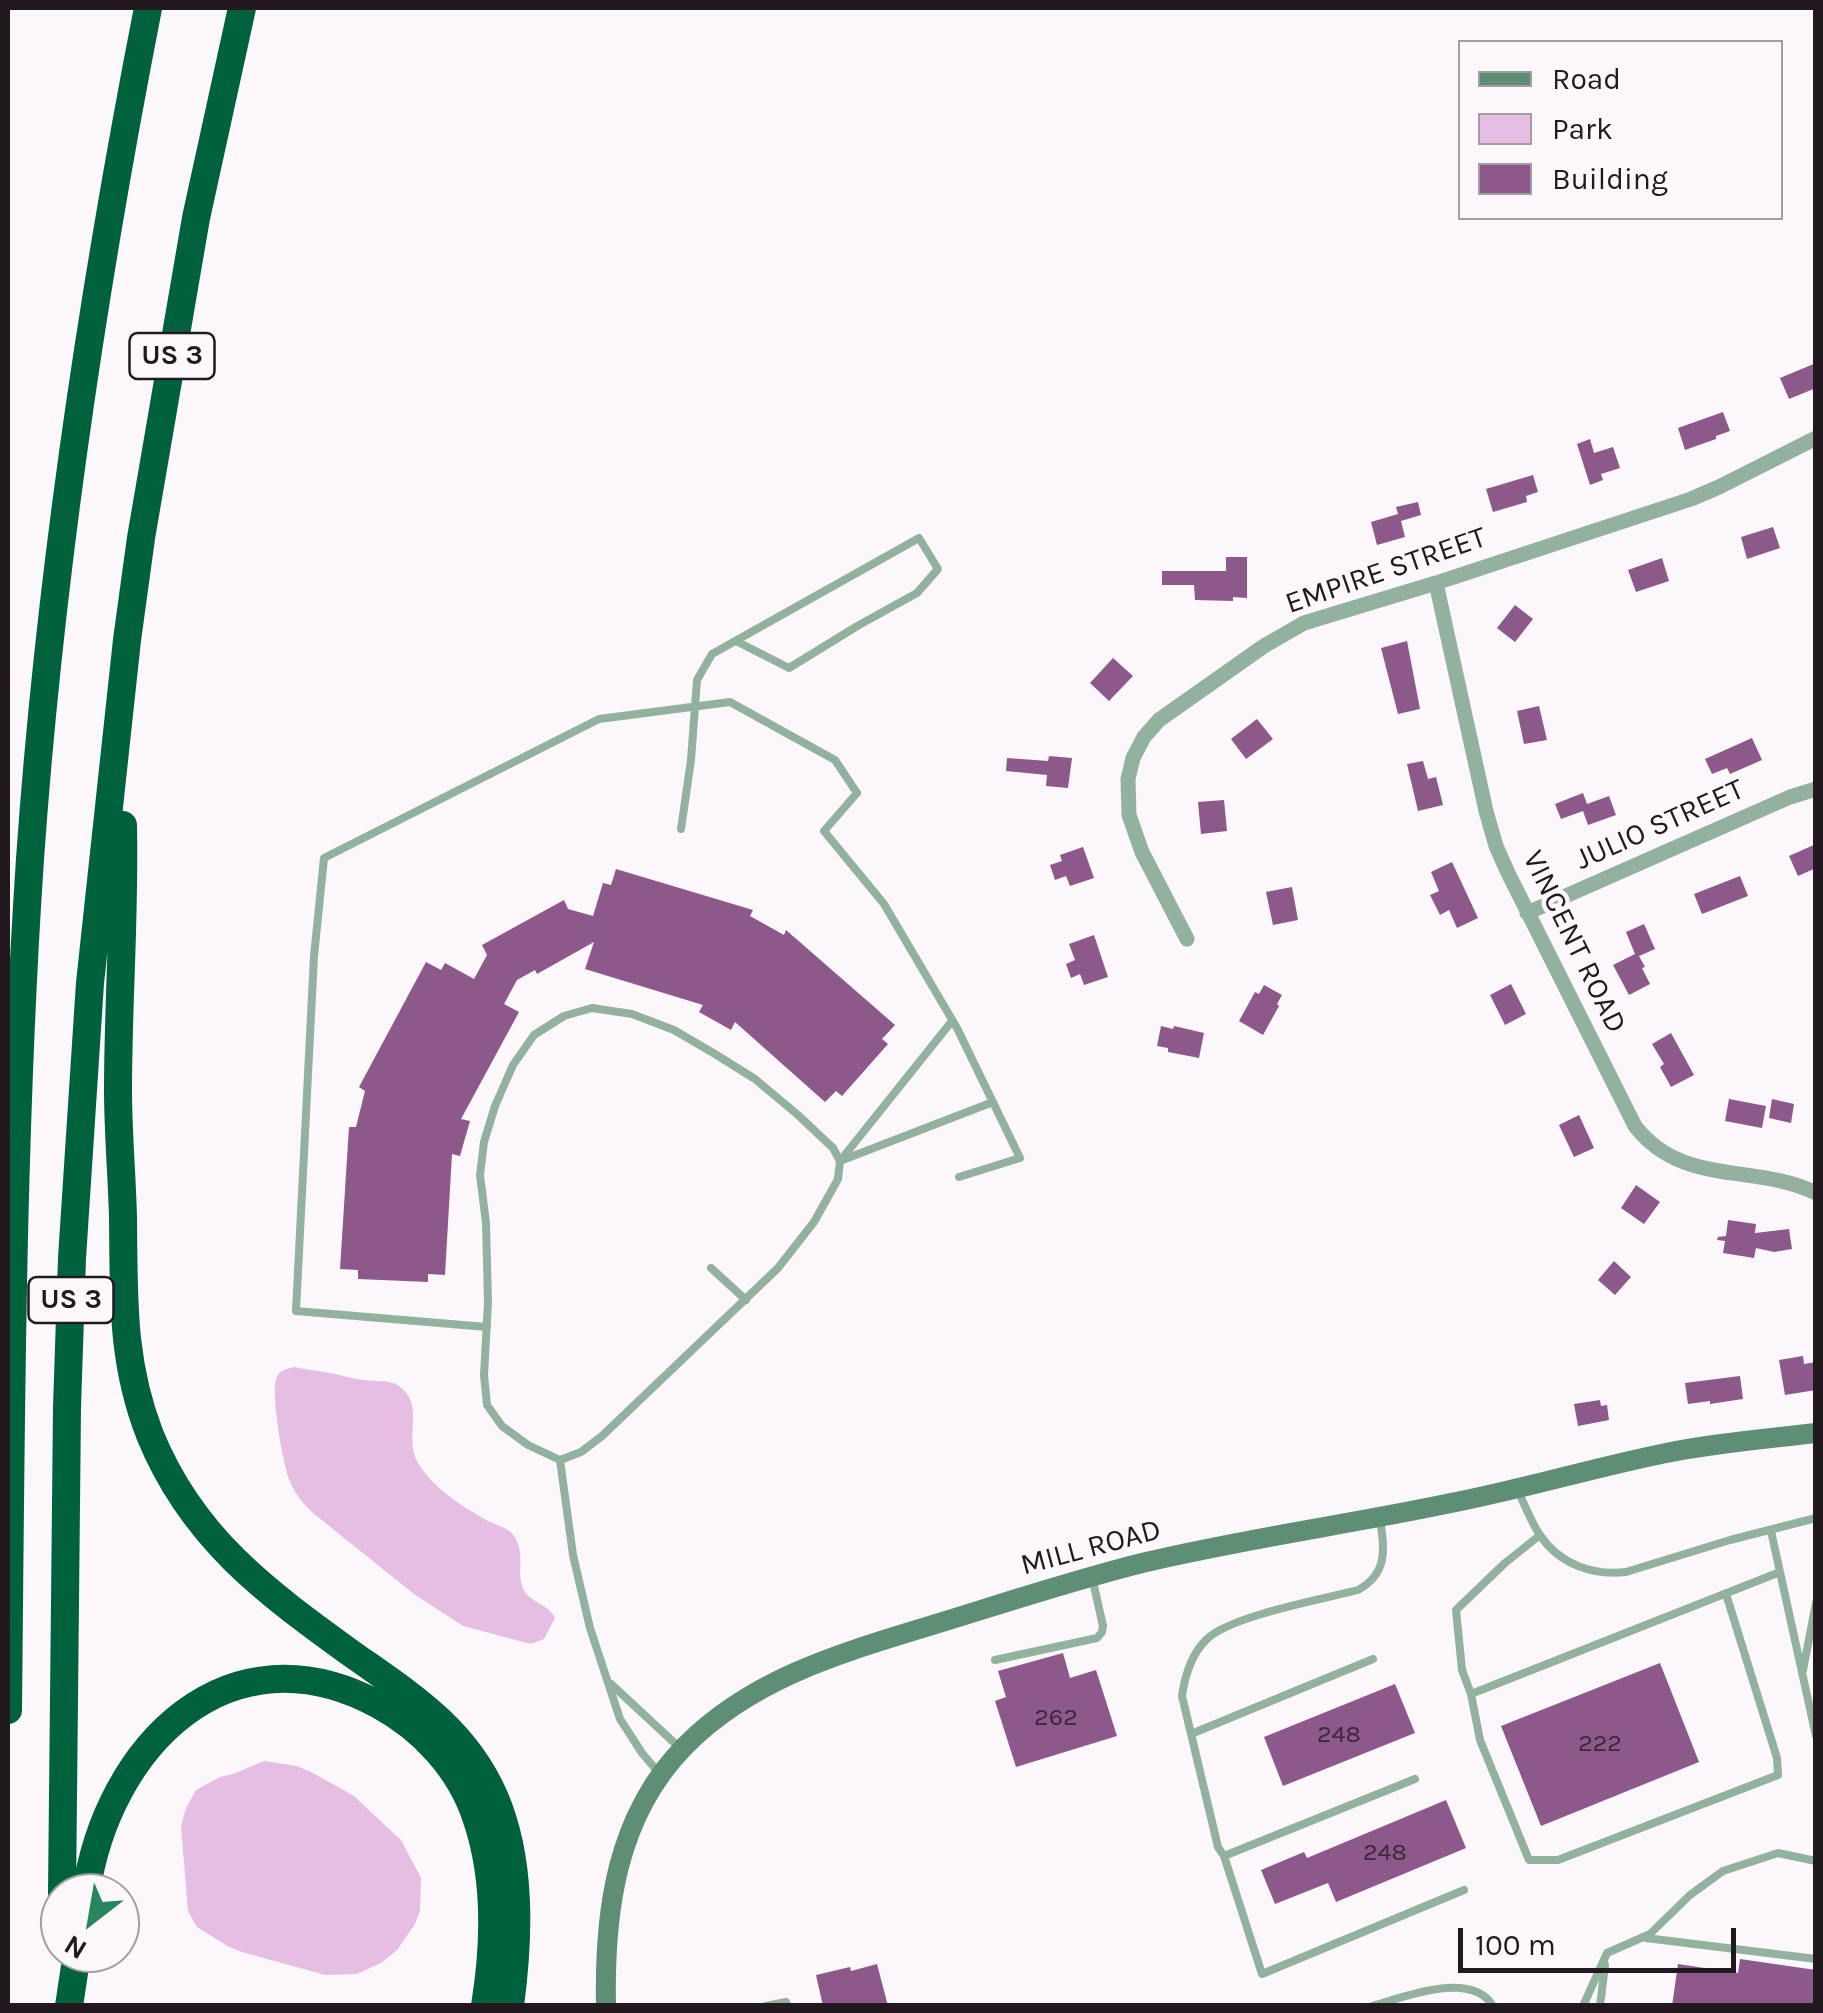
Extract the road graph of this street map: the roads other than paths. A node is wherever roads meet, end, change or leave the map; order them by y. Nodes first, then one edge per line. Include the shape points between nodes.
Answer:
1 (148, 8) edge
2 (242, 8) edge
3 (1816, 438) edge
4 (1436, 583) junction
5 (736, 641) junction
6 (693, 707) junction
7 (119, 708) junction
8 (1816, 789) edge
9 (681, 828) dead end
10 (1528, 913) junction
11 (1187, 939) dead end
12 (952, 1021) junction
13 (993, 1102) junction
14 (840, 1162) junction
15 (959, 1177) dead end
16 (1816, 1193) edge
17 (711, 1268) dead end
18 (746, 1300) junction
19 (486, 1327) junction
20 (1816, 1433) edge
21 (560, 1460) junction
22 (1518, 1490) junction
23 (1380, 1518) junction
24 (1816, 1518) edge
25 (1771, 1531) junction
26 (1540, 1535) junction
27 (1780, 1572) junction
28 (1092, 1577) junction
29 (1726, 1594) junction
30 (1816, 1602) edge
31 (996, 1660) dead end
32 (1372, 1660) dead end
33 (1802, 1674) junction
34 (607, 1681) junction
35 (1472, 1694) junction
36 (8, 1710) edge
37 (1190, 1734) junction
38 (1816, 1736) edge
39 (682, 1749) junction
40 (661, 1775) junction
41 (1415, 1779) dead end
42 (1224, 1856) junction
43 (1816, 1860) edge
44 (62, 1873) edge
45 (89, 1873) edge
46 (1464, 1890) dead end
47 (1643, 1937) junction
48 (1607, 1953) junction
49 (1816, 1958) edge
50 (63, 1973) edge
51 (72, 1973) edge
52 (65, 2006) edge
53 (485, 2006) edge
54 (510, 2006) edge
55 (606, 2006) edge
56 (766, 2006) edge
57 (787, 2006) edge
58 (1372, 2006) edge
59 (1493, 2006) edge
60 (1583, 2006) edge
61 (1600, 2006) edge

1 - 36 highway, US 3 via 98,288 40,739 16,1132
2 - 7 highway, US 3 via 196,218
3 - 4 street, EMPIRE STREET via 1691,499
4 - 10 street, VINCENT ROAD via 1490,828
4 - 11 street, EMPIRE STREET via 1304,623 1144,736 1128,779 1129,815
5 - 5 lane via 919,538 938,570 918,593 789,668
5 - 6 lane via 712,654 697,680
6 - 9 lane
6 - 12 lane via 730,702 835,760 857,793 824,831 884,904
6 - 19 lane via 598,719 324,858 296,1311
7 - 44 highway, US 3 via 90,984 72,1258
7 - 54 highway via 124,1316 141,1409 180,1496 246,1574 420,1702 486,1778 503,1821 514,1883
8 - 10 street, JULIO STREET
10 - 16 street, VINCENT ROAD via 1628,1113 1649,1142 1686,1164
12 - 13 lane
12 - 14 lane
13 - 14 lane
13 - 15 lane via 1020,1158
14 - 18 lane via 814,1222
14 - 19 lane via 754,1079 674,1030 592,1008 564,1016 534,1035 513,1065 484,1142
17 - 18 lane
18 - 21 lane via 602,1436
19 - 21 lane via 487,1405 502,1426
20 - 22 main road, MILL ROAD via 1666,1453
21 - 34 lane via 573,1555
22 - 23 main road, MILL ROAD
22 - 26 lane
23 - 28 main road, MILL ROAD
23 - 37 lane via 1384,1550 1372,1582 1230,1623 1208,1637 1185,1676
24 - 25 lane
25 - 26 lane via 1608,1574 1576,1566
25 - 27 lane
26 - 35 lane via 1456,1610 1462,1670
27 - 29 lane
27 - 33 lane
28 - 31 lane via 1103,1626 1097,1638
28 - 39 main road, MILL ROAD via 790,1674 751,1693
29 - 35 lane
29 - 35 lane via 1778,1775 1558,1860 1529,1860 1480,1740
30 - 33 lane
32 - 37 lane
33 - 38 lane
34 - 39 lane
34 - 40 lane via 620,1718
37 - 42 lane
39 - 40 main road, MILL ROAD
40 - 55 main road, MILL ROAD via 619,1863 607,1929
41 - 42 lane
42 - 46 lane via 1262,1974
43 - 47 lane via 1778,1853 1723,1870
45 - 53 highway via 101,1825 122,1786 157,1736 184,1712 261,1680 302,1679 342,1688 414,1729 466,1794 490,1880
47 - 48 lane
47 - 49 lane
48 - 60 lane
48 - 61 lane
50 - 52 highway
51 - 52 highway
56 - 57 lane
58 - 59 lane via 1470,1988

